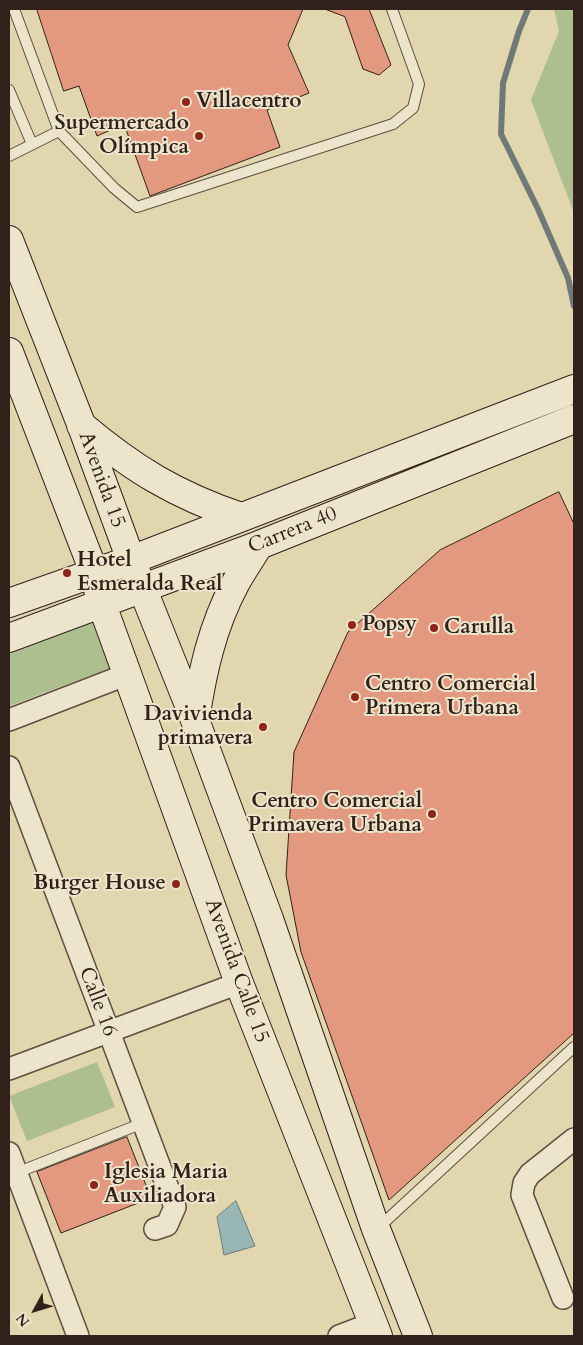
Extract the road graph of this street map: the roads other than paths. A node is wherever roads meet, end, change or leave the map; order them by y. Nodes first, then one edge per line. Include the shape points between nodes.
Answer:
1 (14, 9) edge
2 (392, 9) edge
3 (9, 90) edge
4 (60, 131) junction
5 (32, 144) junction
6 (9, 156) edge
7 (9, 240) edge
8 (9, 352) edge
9 (574, 389) edge
10 (574, 419) edge
11 (81, 424) junction
12 (241, 518) junction
13 (259, 545) junction
14 (131, 560) junction
15 (94, 572) junction
16 (142, 588) junction
17 (102, 602) junction
18 (9, 603) edge
19 (9, 638) edge
20 (128, 674) junction
21 (9, 720) edge
22 (196, 720) junction
23 (9, 767) edge
24 (239, 983) junction
25 (109, 1032) junction
26 (574, 1047) edge
27 (9, 1069) edge
28 (143, 1123) junction
29 (574, 1139) edge
30 (9, 1153) edge
31 (16, 1173) junction
32 (155, 1229) dead end
33 (376, 1229) junction
34 (563, 1298) dead end
35 (376, 1330) edge
36 (78, 1336) edge
37 (339, 1336) edge
38 (418, 1336) edge

1 - 4 lane
2 - 4 lane via 419,84 413,108 393,124 137,207 114,188
3 - 5 lane
4 - 5 lane
5 - 6 lane
7 - 11 main road, Avenida 15
8 - 15 main road, Avenida 15
9 - 12 main road, Carrera 40
10 - 13 main road, Carrera 40
11 - 12 main road via 124,460 172,489
11 - 14 main road, Avenida 15
12 - 14 main road, Carrera 40
13 - 16 main road, Carrera 40
13 - 22 main road via 234,585 216,628 202,673
14 - 15 main road, Carrera 40
14 - 16 main road, Avenida 15
15 - 17 main road, Avenida 15
15 - 18 main road, Carrera 40
16 - 17 main road, Carrera 40
16 - 22 main road, Avenida 15
17 - 19 main road, Carrera 40
17 - 20 main road, Avenida Calle 15
20 - 21 street
20 - 24 main road, Avenida Calle 15
22 - 33 main road
23 - 25 street, Calle 16
24 - 25 street
24 - 35 main road, Avenida Calle 15
25 - 27 street
25 - 28 street, Calle 16
26 - 33 lane
28 - 31 lane
28 - 32 street, Calle 16 via 175,1207 167,1224
29 - 34 street via 530,1174 522,1195
30 - 31 street
31 - 36 street
33 - 38 main road
35 - 37 street

